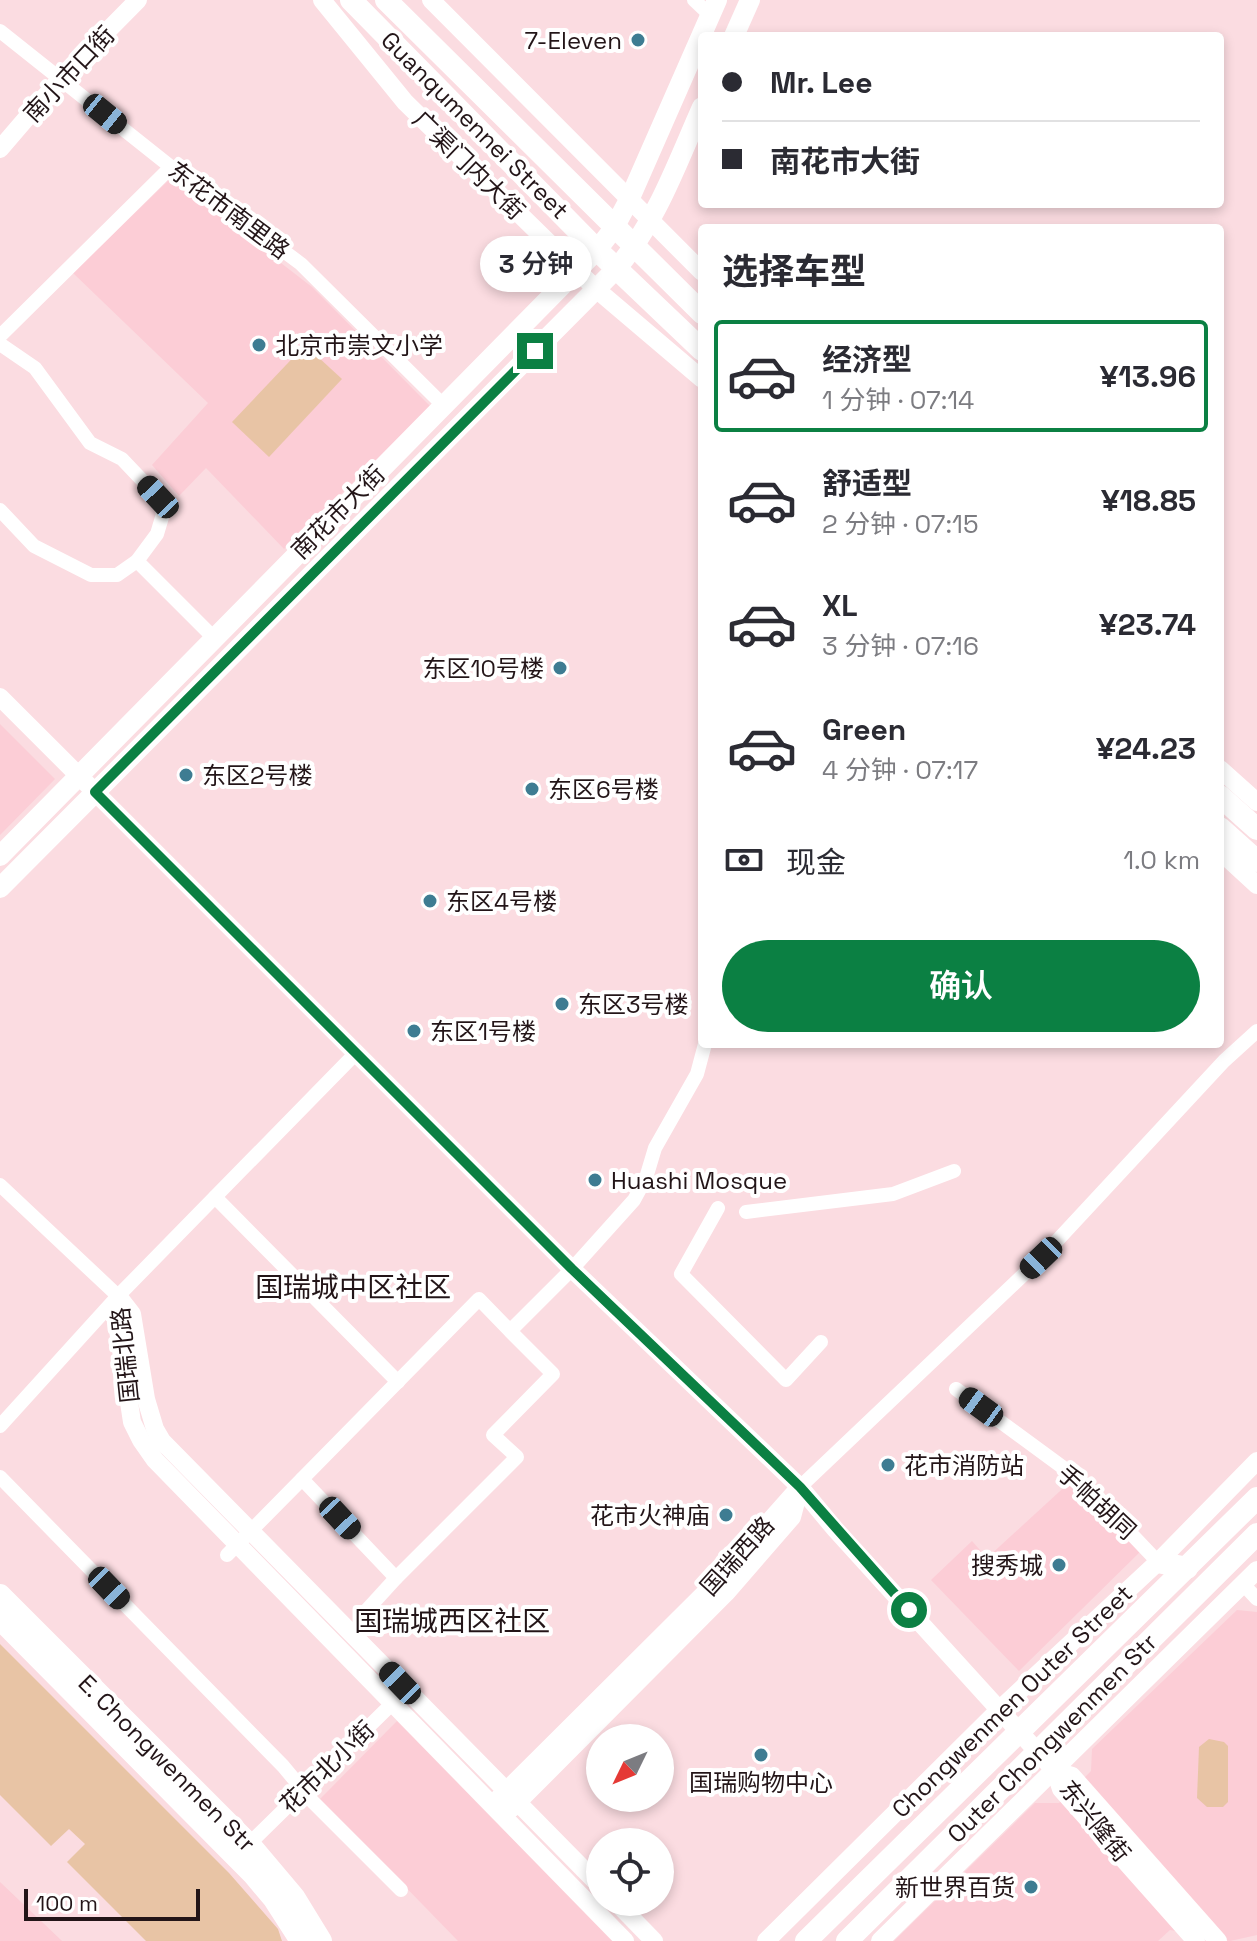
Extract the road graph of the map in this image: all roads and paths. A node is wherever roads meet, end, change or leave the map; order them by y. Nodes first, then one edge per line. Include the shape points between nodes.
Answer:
1 (138, 0) edge
2 (322, 0) edge
3 (331, 0) edge
4 (351, 0) edge
5 (386, 0) edge
6 (431, 0) edge
7 (694, 0) edge
8 (750, 0) edge
9 (714, 8) edge
10 (0, 31) edge
11 (381, 31) junction
12 (703, 32) edge
13 (736, 32) edge
14 (698, 44) edge
15 (60, 79) junction
16 (698, 116) edge
17 (0, 149) edge
18 (171, 167) junction
19 (630, 198) junction
20 (652, 219) junction
21 (614, 228) junction
22 (634, 247) junction
23 (597, 250) junction
24 (617, 268) junction
25 (698, 268) edge
26 (578, 272) junction
27 (596, 289) junction
28 (698, 309) edge
29 (0, 336) edge
30 (0, 344) edge
31 (698, 346) edge
32 (698, 376) edge
33 (443, 405) junction
34 (0, 510) edge
35 (137, 561) junction
36 (214, 638) junction
37 (0, 697) edge
38 (1224, 773) edge
39 (79, 776) junction
40 (95, 792) junction
41 (1224, 800) edge
42 (1257, 802) edge
43 (1257, 829) edge
44 (1224, 832) edge
45 (1224, 855) edge
46 (0, 856) edge
47 (1257, 861) edge
48 (1257, 885) edge
49 (0, 888) edge
50 (1257, 1031) edge
51 (704, 1048) edge
52 (357, 1052) junction
53 (954, 1171) dead end
54 (0, 1185) edge
55 (215, 1197) junction
56 (718, 1208) dead end
57 (746, 1212) dead end
58 (572, 1269) junction
59 (118, 1296) junction
60 (510, 1331) junction
61 (821, 1342) dead end
62 (398, 1382) junction
63 (956, 1389) dead end
64 (0, 1426) edge
65 (1257, 1461) edge
66 (0, 1477) edge
67 (302, 1479) junction
68 (800, 1487) junction
69 (1257, 1498) edge
70 (251, 1531) junction
71 (1257, 1534) edge
72 (232, 1550) junction
73 (1158, 1562) junction
74 (1187, 1568) junction
75 (1257, 1570) edge
76 (396, 1578) junction
77 (1243, 1584) junction
78 (0, 1595) edge
79 (1257, 1599) edge
80 (365, 1612) dead end
81 (0, 1619) edge
82 (399, 1698) junction
83 (1000, 1709) junction
84 (1019, 1731) junction
85 (1037, 1752) junction
86 (1055, 1771) junction
87 (303, 1789) junction
88 (512, 1797) junction
89 (498, 1811) junction
90 (249, 1844) junction
91 (586, 1872) edge
92 (401, 1890) dead end
93 (630, 1916) edge
94 (1190, 1938) edge
95 (301, 1941) edge
96 (321, 1941) edge
97 (625, 1941) edge
98 (654, 1941) edge
99 (766, 1941) edge
100 (806, 1941) edge
101 (847, 1941) edge
102 (880, 1941) edge
103 (1218, 1941) edge

1 - 15 street, 南小市口街
2 - 26 street, 广渠门内大街 via 405,102
3 - 11 main road
4 - 11 main road, Guanqumennei Street
5 - 21 main road
6 - 19 street
7 - 9 street
8 - 13 main road
9 - 12 main road, 南花市大街
10 - 15 street, 东花市南里路
11 - 23 main road, Guanqumennei Street
14 - 19 main road, 南花市大街
15 - 17 street, 南小市口街
15 - 18 street, 东花市南里路
16 - 20 main road, 南花市大街
18 - 29 street
18 - 33 street, 东花市南里路 via 301,264
19 - 20 street
19 - 21 main road, 南花市大街
20 - 22 main road, 南花市大街
20 - 25 street
21 - 22 main road
21 - 23 main road, 南花市大街
22 - 24 main road, 南花市大街
22 - 28 main road
23 - 24 main road, Guanqumennei Street
23 - 26 main road, 南花市大街
24 - 27 main road, 南花市大街
24 - 31 main road, Guanqumennei Street
26 - 27 street, 广渠门内大街
26 - 33 main road, 南花市大街
27 - 32 street, 广渠门内大街
27 - 40 main road, 南花市大街
30 - 35 street via 35,368 90,443 122,459 158,497 163,514 157,534
33 - 36 main road, 南花市大街
34 - 35 street via 34,546 91,575 117,575
35 - 36 street
36 - 39 main road, 南花市大街
37 - 39 street
38 - 42 street
39 - 40 street
39 - 46 main road, 南花市大街
40 - 49 main road, 南花市大街
40 - 52 street
41 - 43 main road
44 - 47 main road
45 - 48 street
50 - 68 street via 1041,1258
51 - 58 street via 697,1074 655,1148 634,1200
52 - 55 street
52 - 58 street
53 - 57 street via 893,1194
54 - 59 street
55 - 59 street
55 - 62 street
56 - 61 street via 681,1274 786,1380
58 - 60 street
58 - 68 street
59 - 64 street
59 - 70 street, 国瑞北路 via 132,1314 155,1429
59 - 72 street, 国瑞北路 via 132,1422 163,1469
60 - 62 street via 479,1299
60 - 76 street via 553,1374 493,1435 517,1457
62 - 67 street
63 - 73 street, 手帕胡同 via 1080,1480
65 - 73 street, Chongwenmen Outer Street
66 - 87 street
67 - 70 street
67 - 76 street
68 - 83 street
68 - 88 street, 国瑞西路 via 792,1517 726,1593
69 - 74 main road, Chongwenmen Outer Street
70 - 72 street
70 - 88 street, 国瑞北路
71 - 85 main road, Outer Chongwenmen Str
72 - 82 street, 国瑞北路
73 - 74 main road
73 - 83 street, Chongwenmen Outer Street
74 - 84 main road, Chongwenmen Outer Street
75 - 77 street
76 - 80 street
77 - 79 street
77 - 86 street
78 - 90 main road, E. Chongwenmen Str
81 - 95 main road via 253,1874
82 - 87 street, 花市北小街
82 - 89 street, 国瑞北路
83 - 84 street
83 - 99 street, Chongwenmen Outer Street
84 - 85 street
84 - 100 main road, Outer Chongwenmen Str
85 - 86 street
85 - 101 main road, Outer Chongwenmen Str
86 - 94 street, 东兴隆街 via 1061,1789
86 - 102 street
86 - 103 street, 东兴隆街 via 1072,1776
87 - 90 street, 花市北小街
87 - 92 street
88 - 89 street, 国瑞西路
88 - 91 street, 国瑞北路
89 - 97 street, 国瑞北路
90 - 96 main road, E. Chongwenmen Str via 294,1897
93 - 98 street

